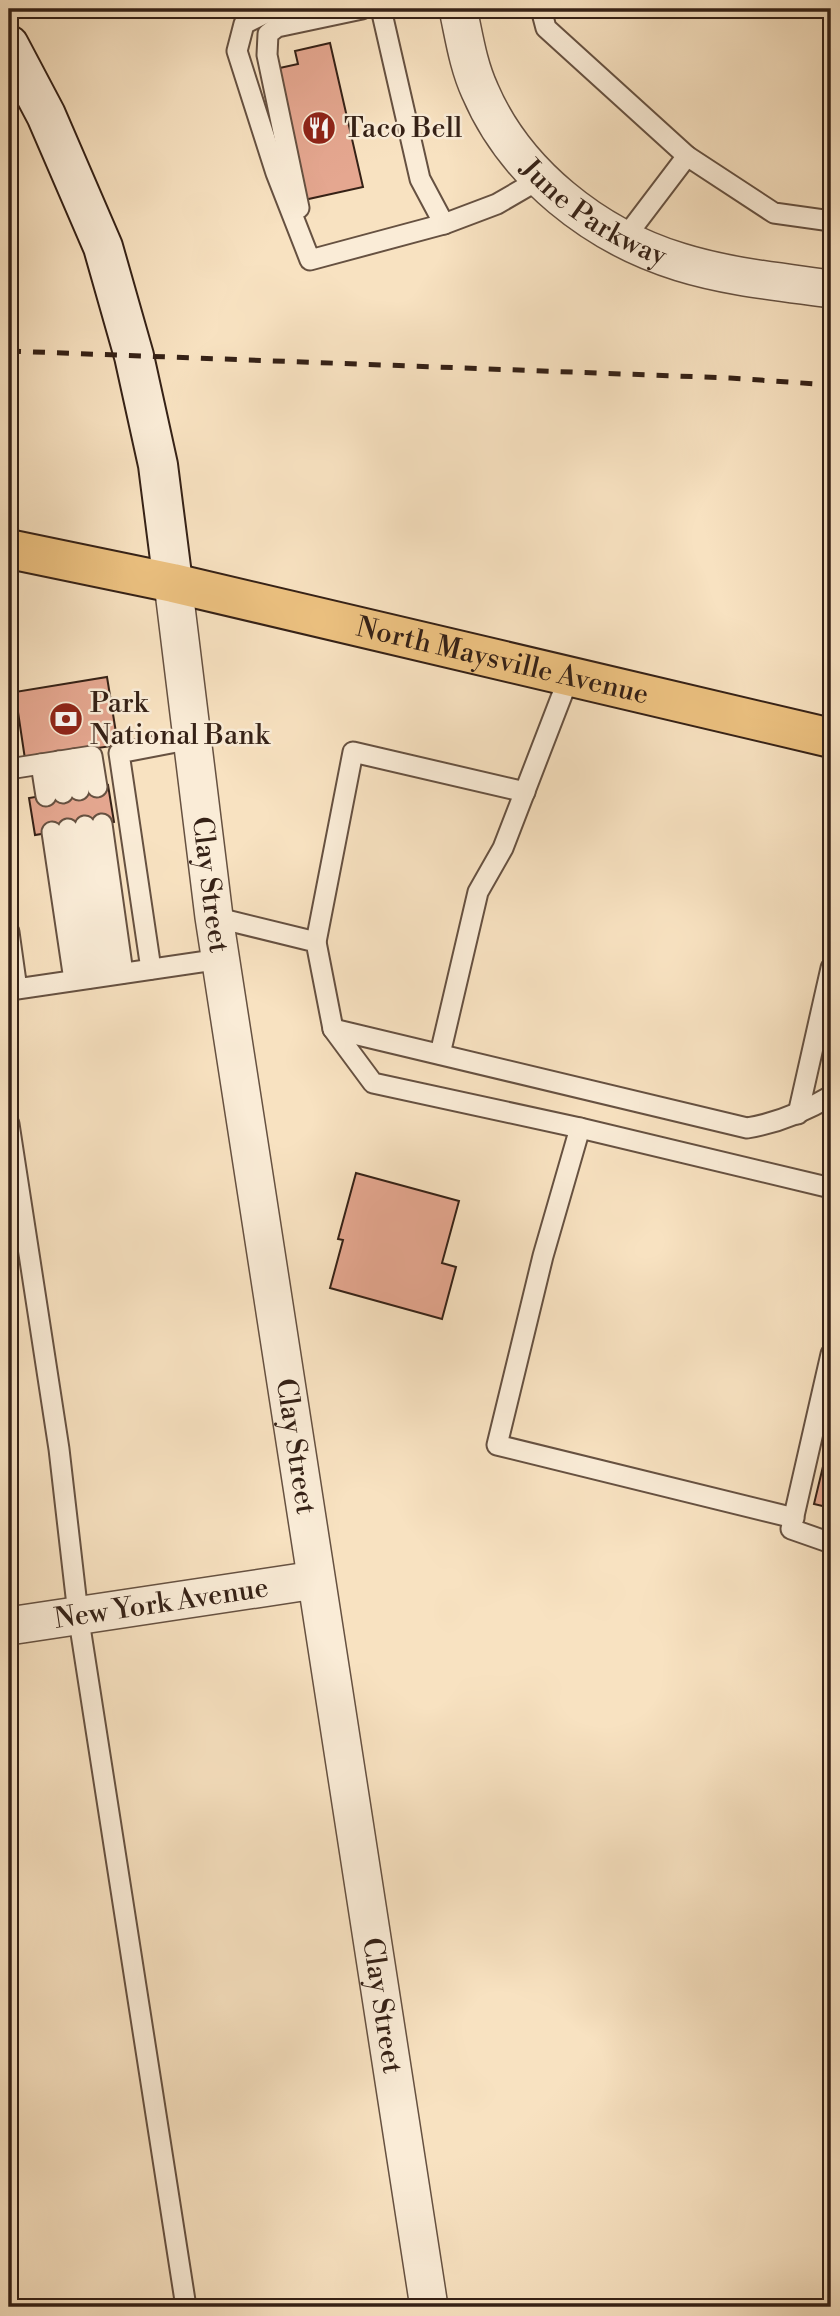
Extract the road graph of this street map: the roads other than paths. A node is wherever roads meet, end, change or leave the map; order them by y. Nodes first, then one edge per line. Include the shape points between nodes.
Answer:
1 (274, 9) edge
2 (362, 9) edge
3 (381, 9) edge
4 (458, 9) edge
5 (541, 9) edge
6 (9, 45) edge
7 (687, 156) junction
8 (540, 179) junction
9 (831, 221) edge
10 (444, 224) junction
11 (624, 239) junction
12 (310, 260) junction
13 (831, 289) edge
14 (9, 549) edge
15 (173, 583) junction
16 (569, 677) junction
17 (831, 738) edge
18 (192, 739) junction
19 (58, 761) junction
20 (9, 769) edge
21 (525, 792) junction
22 (214, 917) junction
23 (9, 932) edge
24 (316, 942) junction
25 (221, 958) junction
26 (831, 968) edge
27 (150, 969) junction
28 (99, 976) junction
29 (333, 1029) junction
30 (440, 1054) junction
31 (831, 1096) edge
32 (798, 1114) junction
33 (9, 1124) edge
34 (580, 1128) junction
35 (831, 1188) edge
36 (831, 1354) edge
37 (794, 1518) junction
38 (831, 1543) edge
39 (315, 1580) junction
40 (78, 1614) junction
41 (9, 1626) edge
42 (186, 2307) edge
43 (429, 2307) edge

1 - 12 lane via 244,24 237,51
2 - 12 lane via 277,27 266,43
3 - 10 lane via 420,179
4 - 8 street, June Parkway via 479,90 500,130
5 - 7 lane via 546,28
6 - 15 main road via 46,115 103,247 155,452
7 - 9 lane via 774,213
7 - 11 lane
8 - 10 lane via 498,204
8 - 11 street, June Parkway via 578,211
10 - 12 lane
11 - 13 street, June Parkway via 679,262
14 - 15 main road, North Maysville Avenue
15 - 16 main road, North Maysville Avenue
15 - 18 street, Clay Street
16 - 17 main road, North Maysville Avenue
16 - 21 lane
18 - 22 street, Clay Street
18 - 27 lane via 119,753
19 - 19 lane via 92,756 71,791
19 - 20 lane
21 - 24 lane via 353,752
21 - 30 lane via 503,848 478,892
22 - 24 lane
22 - 25 street, Clay Street
23 - 28 lane via 18,989
24 - 29 lane
25 - 27 lane
25 - 39 street, Clay Street
26 - 32 lane
27 - 28 lane
28 - 28 lane via 77,828
29 - 30 lane
29 - 34 lane via 373,1083
30 - 32 lane via 747,1128
31 - 32 lane
33 - 40 lane via 60,1449
34 - 35 lane
34 - 37 lane via 497,1445
36 - 37 lane
37 - 38 lane via 792,1529
39 - 40 street, New York Avenue
39 - 43 street, Clay Street
40 - 41 street, New York Avenue
40 - 42 lane

